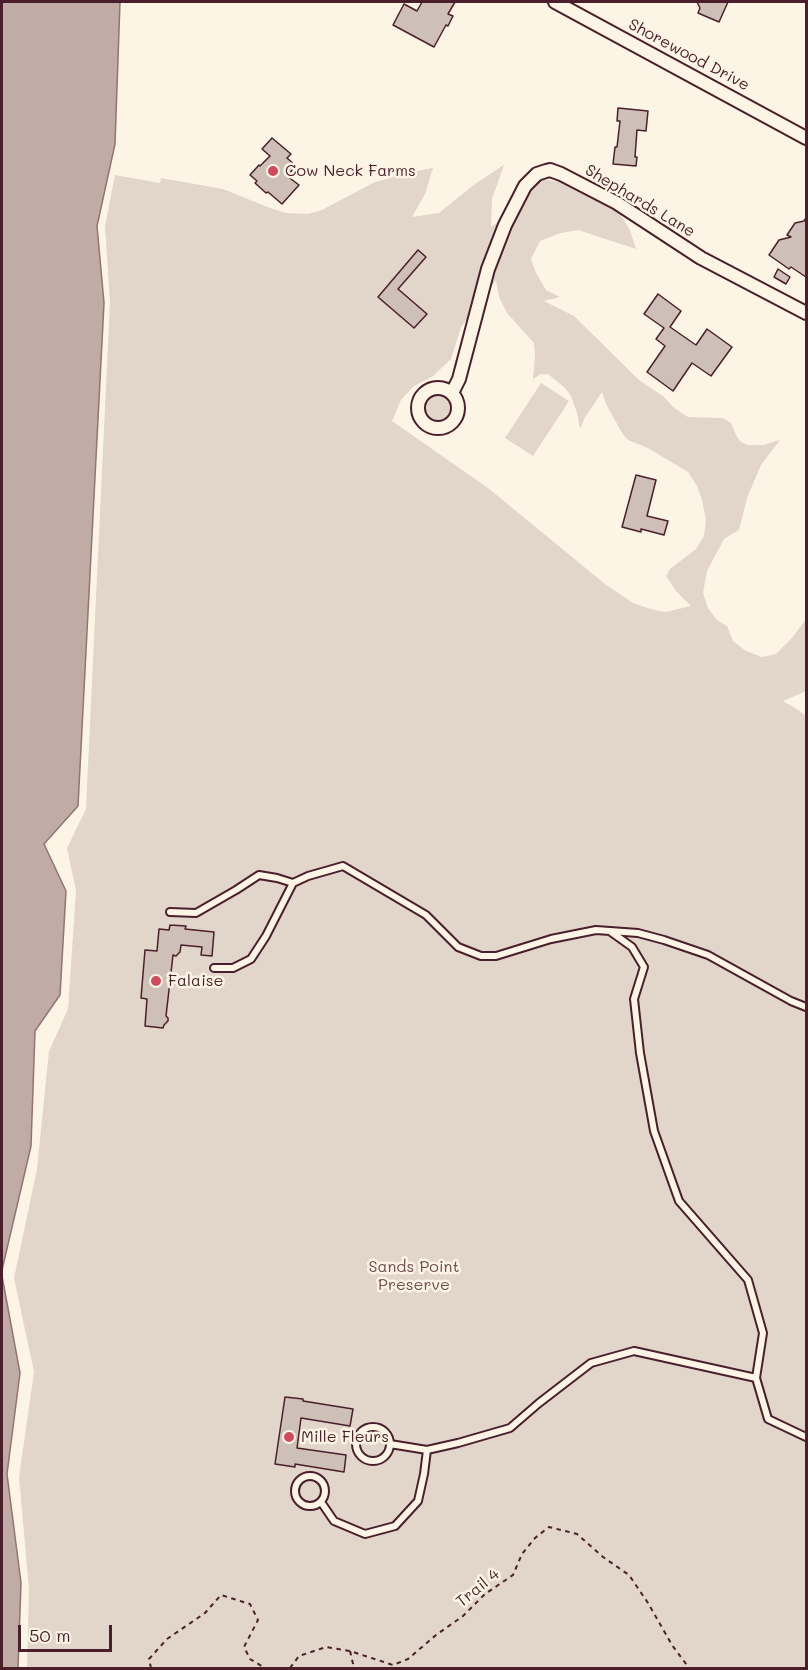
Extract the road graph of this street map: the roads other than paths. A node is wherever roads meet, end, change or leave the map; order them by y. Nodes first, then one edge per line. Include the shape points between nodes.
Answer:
1 (555, 2) edge
2 (807, 138) edge
3 (807, 313) edge
4 (452, 393) dead end
5 (293, 883) junction
6 (170, 912) dead end
7 (609, 931) junction
8 (214, 968) dead end
9 (807, 1007) edge
10 (756, 1378) junction
11 (807, 1437) edge
12 (390, 1444) junction
13 (427, 1450) junction
14 (321, 1502) junction

1 - 2 street, Shorewood Drive
3 - 4 street, Shephards Lane via 701,258 617,203 550,170 537,174 525,186 505,225
5 - 6 lane via 258,875 196,913
5 - 7 lane via 343,866 426,915 458,947 481,956 496,956 596,930
5 - 8 lane via 251,959 233,968
7 - 9 lane via 646,935 708,955
7 - 10 lane via 632,947 644,967 634,999 640,1053 654,1131 679,1201 748,1280 763,1333
10 - 11 lane via 768,1419
10 - 13 lane via 634,1352 591,1363 510,1428
12 - 12 lane via 382,1430 371,1427 361,1432 356,1447 362,1457 372,1461 382,1458
12 - 13 lane
13 - 14 lane via 418,1501 395,1526 365,1534 334,1521
14 - 14 lane via 325,1488 319,1479 309,1476 300,1480 295,1488 299,1502 308,1506

